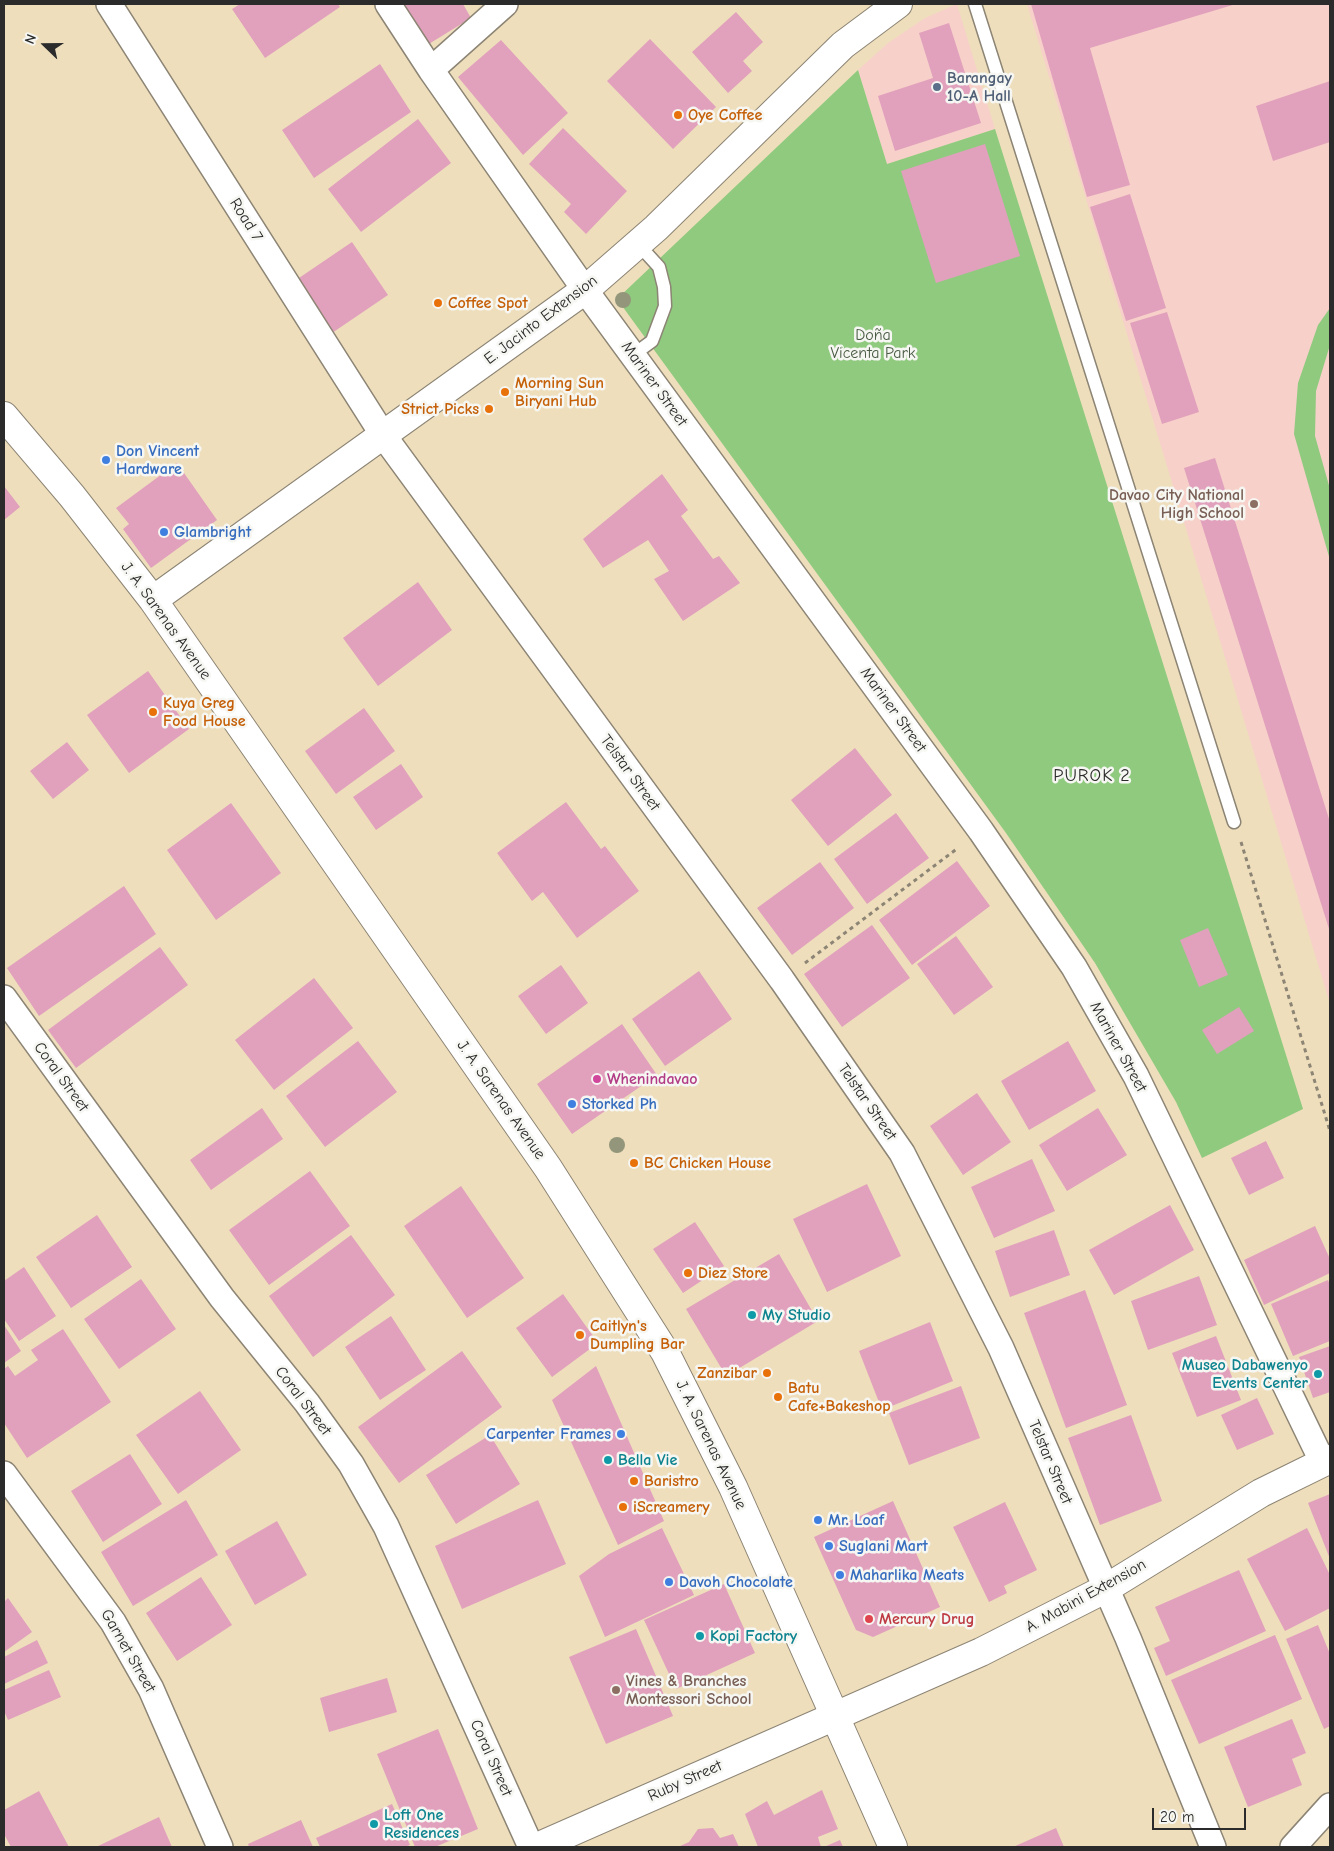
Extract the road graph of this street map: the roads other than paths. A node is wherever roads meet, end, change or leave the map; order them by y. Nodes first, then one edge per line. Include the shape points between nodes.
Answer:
1 (109, 4) edge
2 (388, 4) edge
3 (505, 4) edge
4 (898, 4) edge
5 (975, 4) edge
6 (431, 70) junction
7 (638, 244) junction
8 (585, 290) junction
9 (633, 355) junction
10 (4, 416) edge
11 (383, 435) junction
12 (154, 600) junction
13 (1234, 822) road end
14 (4, 998) edge
15 (1327, 1461) edge
16 (4, 1474) edge
17 (1105, 1589) junction
18 (834, 1716) junction
19 (1330, 1806) edge
20 (220, 1847) edge
21 (531, 1847) edge
22 (537, 1847) edge
23 (893, 1847) edge
24 (1213, 1847) edge
25 (1293, 1847) edge

1 - 11 street, Road 7
2 - 6 street, Mariner Street
3 - 6 street
4 - 7 main road, E. Jacinto Extension via 843,45
5 - 13 lane
6 - 8 street, Mariner Street
7 - 8 main road, E. Jacinto Extension
7 - 9 lane via 659,267 665,306 652,341
8 - 9 street, Mariner Street
8 - 11 main road, E. Jacinto Extension
9 - 15 street, Mariner Street via 981,831 1074,967 1136,1076
10 - 12 main road, J. A. Sarenas Avenue
11 - 12 main road, E. Jacinto Extension
11 - 17 street, Telstar Street via 782,980 902,1153 1001,1348
12 - 18 main road, J. A. Sarenas Avenue via 548,1168 665,1352 733,1487
14 - 21 street, Coral Street via 222,1298 307,1403 350,1464 393,1542
15 - 17 main road, A. Mabini Extension via 1261,1493
16 - 20 street, Garnet Street via 113,1622 151,1689
17 - 18 main road, A. Mabini Extension via 981,1652
17 - 24 street, Telstar Street
18 - 22 main road, Ruby Street
18 - 23 main road, J. A. Sarenas Avenue
19 - 25 street

